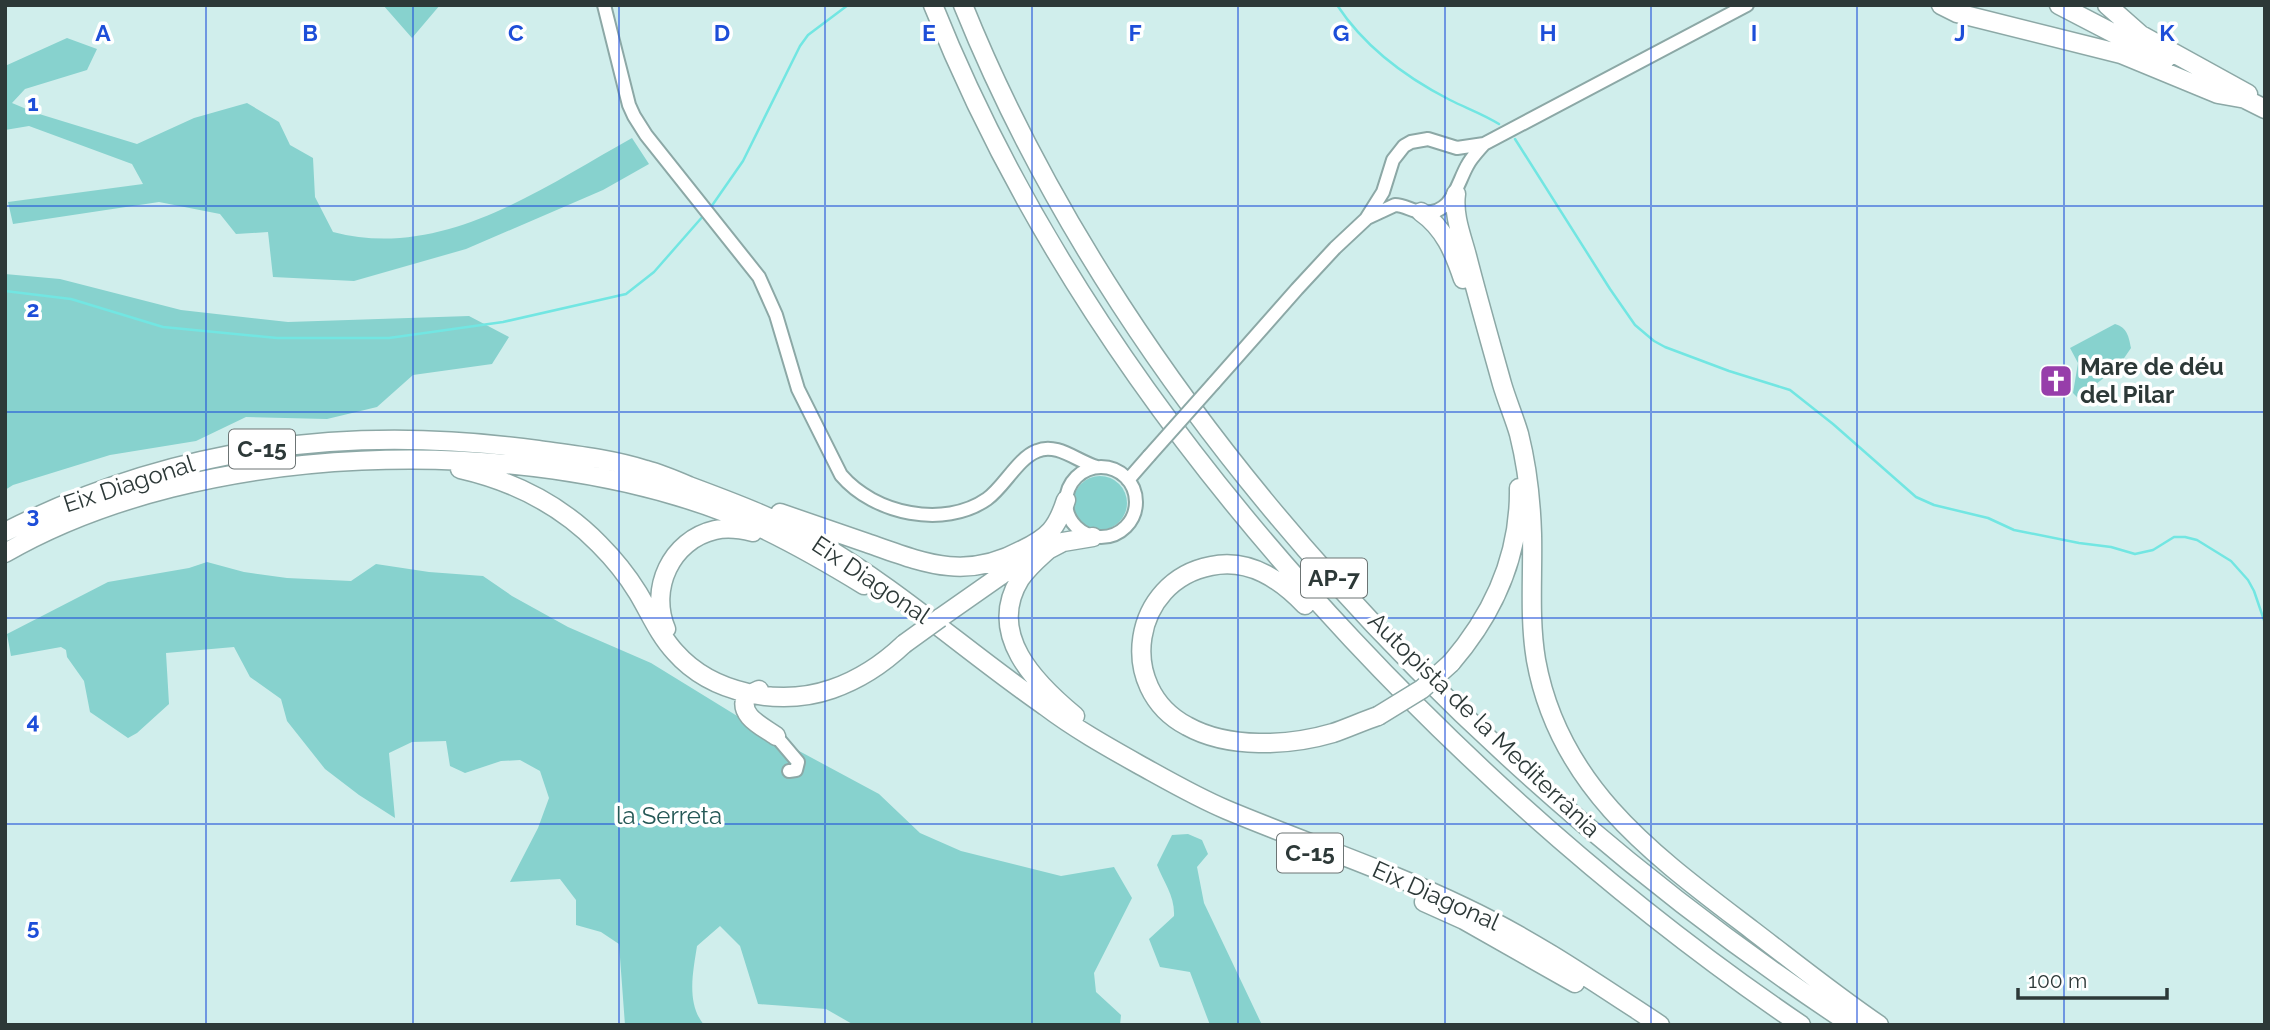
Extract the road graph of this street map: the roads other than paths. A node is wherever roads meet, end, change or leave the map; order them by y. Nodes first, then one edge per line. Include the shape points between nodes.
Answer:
1 (604, 5) edge
2 (933, 5) edge
3 (963, 5) edge
4 (1747, 5) edge
5 (1941, 5) edge
6 (2059, 5) edge
7 (2107, 5) edge
8 (2246, 99) junction
9 (2265, 108) edge
10 (1484, 144) junction
11 (1444, 145) junction
12 (1389, 177) junction
13 (1458, 187) junction
14 (1413, 209) junction
15 (1366, 219) junction
16 (1058, 450) junction
17 (370, 462) junction
18 (1097, 467) junction
19 (650, 471) junction
20 (1128, 480) junction
21 (1067, 493) junction
22 (5, 532) edge
23 (1093, 537) junction
24 (1046, 545) junction
25 (5, 553) edge
26 (821, 560) junction
27 (702, 675) junction
28 (828, 684) junction
29 (750, 693) junction
30 (748, 716) junction
31 (776, 736) junction
32 (1130, 759) junction
33 (789, 771) dead end
34 (1587, 862) junction
35 (1640, 1025) edge
36 (1660, 1025) edge
37 (1801, 1025) edge
38 (1852, 1025) edge
39 (1879, 1025) edge

1 - 16 street via 634,116 759,277 798,389 841,475 858,493 907,511 950,515 988,499 1034,452
2 - 34 highway, Autopista de la Mediterrània / AP-7 via 964,79 1045,236 1112,343 1185,444 1366,655 1473,761
3 - 38 highway, Autopista de la Mediterrània / AP-7 via 1001,95 1046,181 1125,311 1218,440 1314,556 1417,667 1562,805 1680,901
4 - 10 street
5 - 8 highway via 1957,13 2121,54 2218,94
6 - 8 highway
7 - 9 highway via 2141,35 2247,93
8 - 9 highway
10 - 11 street via 1467,148
10 - 13 street
11 - 12 street via 1430,139 1404,146 1393,160
11 - 13 street via 1460,167
12 - 14 street via 1396,195
12 - 15 street
13 - 14 street via 1449,203 1439,209
13 - 39 highway via 1457,215 1483,320 1519,434 1532,534 1534,644 1549,709 1564,743 1606,806 1637,837 1707,896
14 - 15 street via 1390,206
14 - 34 highway, bridge via 1433,221 1457,261 1513,445 1519,491 1514,543 1504,580 1476,632 1422,689 1378,716 1295,740 1222,738 1187,727 1160,707 1144,679 1141,641 1150,612 1168,587 1193,571 1222,564 1242,565 1268,575 1293,592 1387,692 1474,775 1528,821
15 - 20 street, bridge via 1325,258
16 - 18 street
16 - 21 street via 1070,467
17 - 25 highway, Eix Diagonal / C-15 via 252,472 157,492 86,514
17 - 26 highway, Eix Diagonal / C-15 via 442,460 598,477 726,513
17 - 27 highway via 460,469 510,484 548,503 611,556 672,649
18 - 20 street via 1117,471
18 - 21 street via 1081,473
19 - 22 highway, Eix Diagonal / C-15 via 462,440 316,442 172,467 69,502
19 - 24 highway via 932,564 987,565
19 - 32 highway, Eix Diagonal / C-15 via 765,516 829,550 901,597 1051,711
20 - 23 street via 1136,502 1131,520 1118,533
21 - 23 street via 1069,518
21 - 24 highway
23 - 24 highway
24 - 28 highway, bridge via 868,671
24 - 32 highway via 1014,592 1009,617 1013,641 1045,689
26 - 28 highway via 751,531 714,530 689,542 676,555 662,580 659,602 673,640 709,669 757,683
26 - 35 highway, Eix Diagonal / C-15 via 886,600 1056,723 1155,785 1464,920 1560,973
27 - 29 highway
27 - 30 highway
28 - 29 highway
28 - 31 highway via 802,700 774,704 767,720
29 - 30 highway via 744,704
30 - 31 highway
31 - 33 street via 798,762 796,770
32 - 36 highway, Eix Diagonal / C-15 via 1229,811 1465,907 1532,941
34 - 37 highway, Autopista de la Mediterrània / AP-7 via 1704,956

